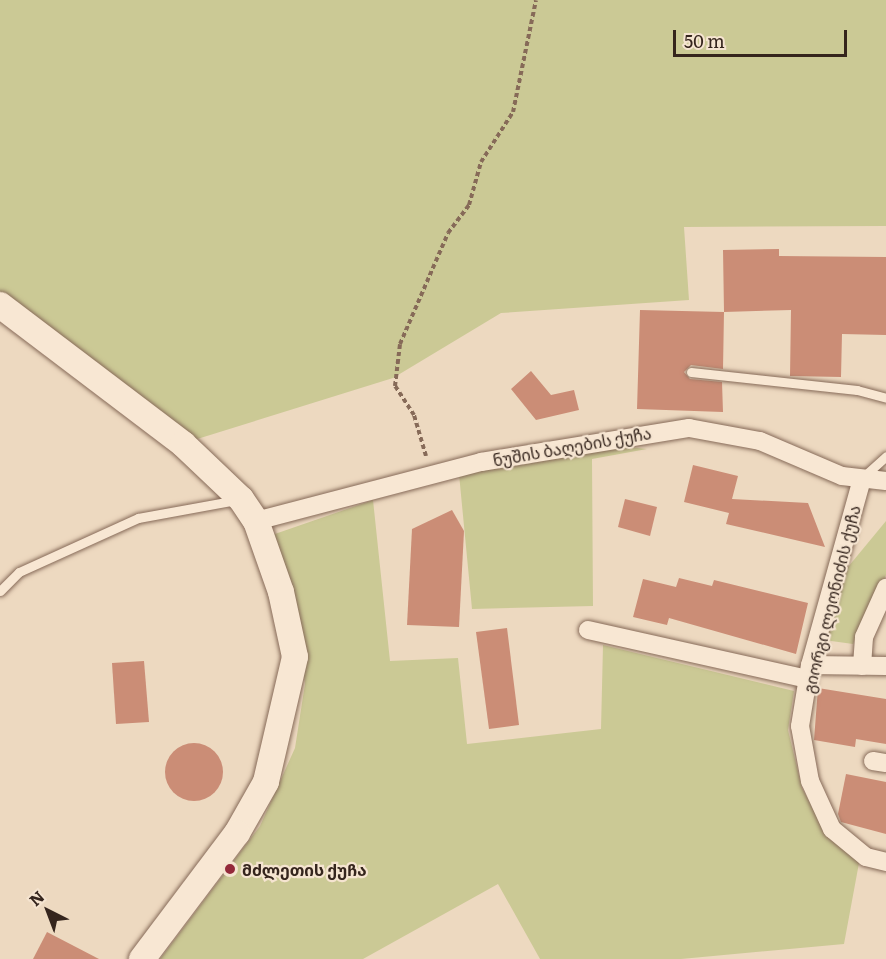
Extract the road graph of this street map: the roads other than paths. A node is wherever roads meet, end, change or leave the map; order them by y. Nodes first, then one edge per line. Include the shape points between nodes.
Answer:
1 (0, 304) edge
2 (691, 372) dead end
3 (886, 398) edge
4 (886, 456) edge
5 (862, 479) junction
6 (886, 481) edge
7 (241, 499) junction
8 (256, 521) junction
9 (886, 588) edge
10 (0, 591) edge
11 (588, 630) dead end
12 (862, 666) junction
13 (886, 666) edge
14 (809, 672) junction
15 (886, 862) edge
16 (142, 959) edge

1 - 7 main road via 183,444
2 - 3 lane via 857,390
4 - 5 lane
5 - 6 street, ნუშის ბაღების ქუჩა
5 - 8 street, ნუშის ბაღების ქუჩა via 842,476 760,441 689,428 548,448 431,474
5 - 14 street, გიორგი ლეონიძის ქუჩა
7 - 8 main road
7 - 10 lane via 138,518 19,572
8 - 16 main road via 281,592 296,657 284,713 266,782 237,833
9 - 12 street via 864,637
11 - 14 street
12 - 13 street
12 - 14 street
14 - 15 street, გიორგი ლეონიძის ქუჩა via 800,726 810,782 832,829 866,857

